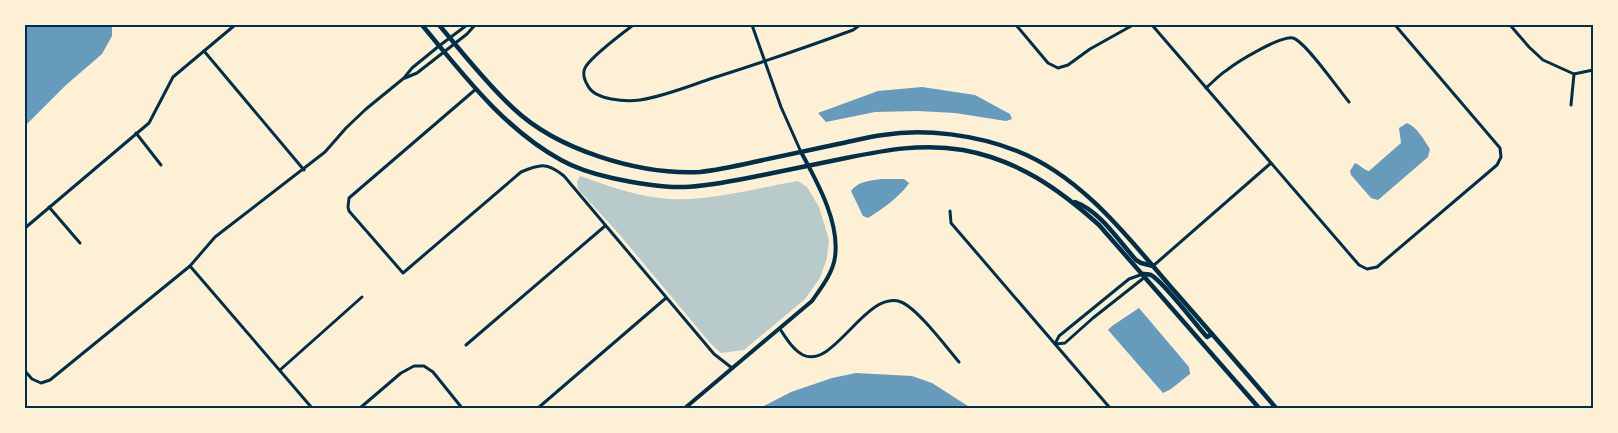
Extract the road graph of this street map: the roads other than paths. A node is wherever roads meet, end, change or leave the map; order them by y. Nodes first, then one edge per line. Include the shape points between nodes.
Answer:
1 (235, 25) edge
2 (422, 25) edge
3 (439, 25) edge
4 (467, 25) edge
5 (475, 25) edge
6 (633, 25) edge
7 (752, 25) edge
8 (860, 25) edge
9 (1016, 25) edge
10 (1134, 25) edge
11 (1152, 25) edge
12 (1395, 25) edge
13 (1510, 25) edge
14 (450, 37) junction
15 (455, 43) junction
16 (439, 46) junction
17 (204, 51) junction
18 (444, 51) junction
19 (765, 62) junction
20 (1593, 70) edge
21 (1574, 74) junction
22 (404, 78) junction
23 (1206, 88) junction
24 (476, 89) junction
25 (1348, 102) dead end
26 (1571, 105) dead end
27 (136, 134) junction
28 (801, 152) junction
29 (1271, 163) junction
30 (161, 165) dead end
31 (808, 166) junction
32 (304, 170) junction
33 (1072, 201) junction
34 (49, 206) junction
35 (950, 211) dead end
36 (605, 226) junction
37 (25, 228) edge
38 (80, 243) dead end
39 (190, 266) junction
40 (1153, 266) junction
41 (1144, 275) junction
42 (362, 297) dead end
43 (666, 298) junction
44 (1096, 306) junction
45 (1101, 312) junction
46 (780, 329) junction
47 (1212, 334) junction
48 (1055, 344) junction
49 (466, 345) dead end
50 (959, 362) dead end
51 (732, 368) junction
52 (280, 370) junction
53 (25, 371) edge
54 (312, 408) edge
55 (360, 408) edge
56 (462, 408) edge
57 (538, 408) edge
58 (685, 408) edge
59 (1110, 408) edge
60 (1259, 408) edge
61 (1276, 408) edge

1 - 17 street
2 - 16 main road
3 - 14 main road
4 - 14 street
5 - 15 street
6 - 19 street via 584,69 588,88 597,95 639,100
7 - 19 street
8 - 19 street
9 - 10 street via 1048,63 1058,68
11 - 23 street
12 - 29 street via 1500,148 1497,166 1377,266 1367,269 1360,265
13 - 21 street via 1543,60
14 - 15 main road
14 - 16 street
15 - 18 street
15 - 28 main road via 514,110 578,149 608,159 645,168 700,172
16 - 18 main road
16 - 22 street
17 - 27 street via 173,77 149,123
17 - 32 street
18 - 22 street via 417,73
18 - 24 main road
19 - 28 street
20 - 21 street
21 - 26 street
22 - 32 street via 366,109
23 - 25 street via 1244,58 1281,39 1293,38 1304,45
23 - 29 street
24 - 31 main road via 530,140 561,160 596,174 682,187 716,184
24 - 36 street via 349,198 349,211 402,273 521,172 540,166 554,167 564,176
27 - 30 street
27 - 34 street
28 - 31 street
28 - 40 main road via 885,134 916,132 978,139 1017,151 1052,170 1093,200
29 - 40 street
31 - 33 main road via 896,148 964,150 1031,173
31 - 46 street via 830,214 836,236 835,258 826,281 812,301
32 - 39 street via 215,237
33 - 40 main road via 1085,206 1136,260
33 - 41 main road via 1099,225
34 - 37 street
34 - 38 street
35 - 48 street via 951,224
36 - 43 street
36 - 49 street
39 - 52 street
39 - 53 street via 50,380 41,384
40 - 47 main road
41 - 44 street via 1129,279
41 - 45 street
41 - 47 main road via 1149,274 1164,287 1207,337
41 - 60 main road
42 - 52 street
43 - 51 street via 714,354
43 - 57 street
44 - 45 street
44 - 48 street via 1059,336
45 - 48 street via 1065,343
46 - 50 street via 794,348 803,355 814,357 825,352 875,307 887,301 900,302 914,310
46 - 51 street
47 - 61 main road
48 - 59 street
51 - 58 street
52 - 54 street
55 - 56 street via 401,373 414,366 424,366 434,372

